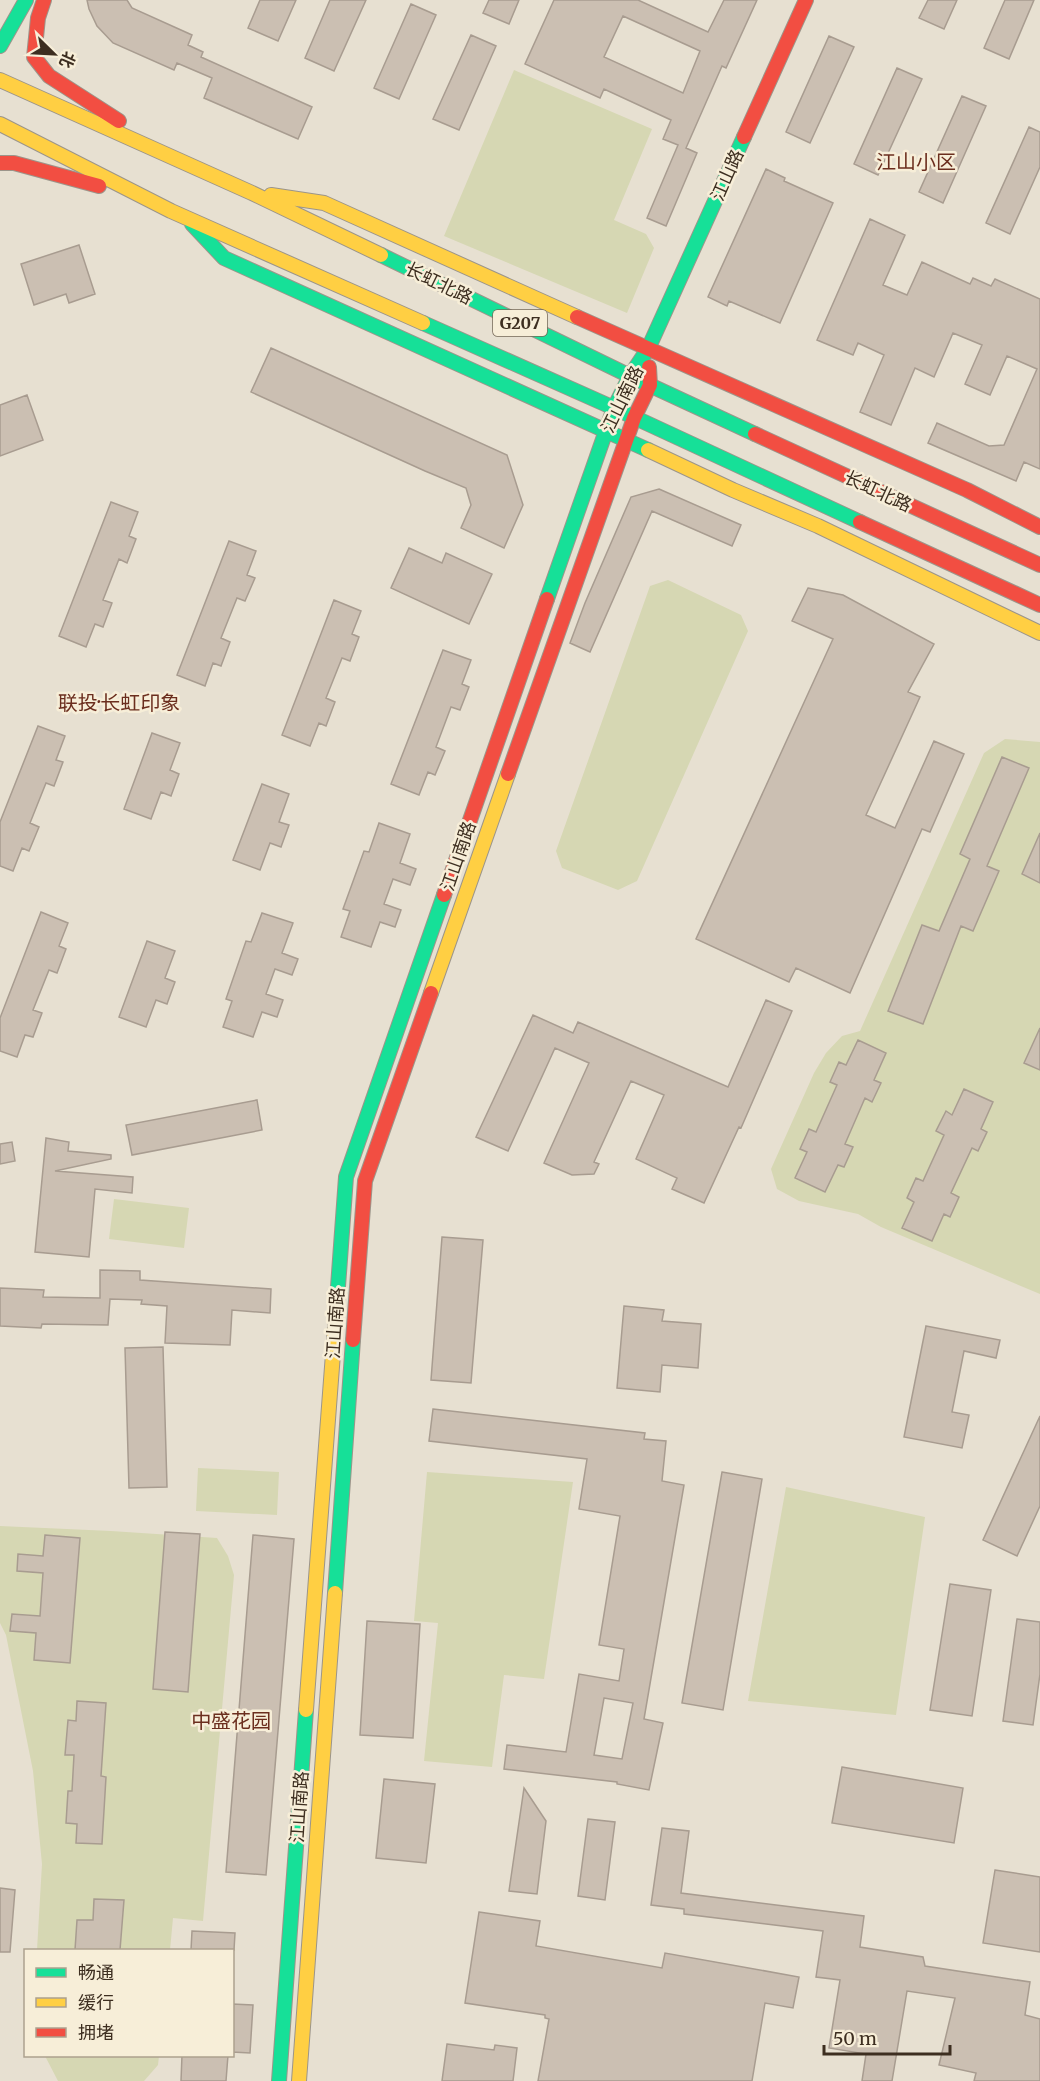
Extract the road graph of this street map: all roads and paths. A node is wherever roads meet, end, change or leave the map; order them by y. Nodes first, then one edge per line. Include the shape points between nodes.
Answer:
1 (26, 0) edge
2 (44, 0) edge
3 (806, 0) edge
4 (0, 46) edge
5 (0, 80) edge
6 (0, 124) edge
7 (181, 162) junction
8 (0, 163) edge
9 (252, 193) junction
10 (171, 211) junction
11 (185, 217) junction
12 (648, 349) junction
13 (630, 376) junction
14 (650, 385) junction
15 (614, 408) junction
16 (634, 418) junction
17 (605, 431) junction
18 (626, 441) junction
19 (1040, 527) edge
20 (1040, 565) edge
21 (1040, 605) edge
22 (1040, 633) edge
23 (279, 2081) edge
24 (300, 2081) edge

1 - 4 main road
2 - 7 main road via 34,57 49,76
3 - 12 main road, 江山路
5 - 7 main road, 长虹北路 / G207
6 - 10 main road, 长虹北路 / G207
7 - 9 main road, 长虹北路 / G207
8 - 10 main road via 84,181
9 - 12 main road via 324,202
9 - 13 main road, 长虹北路 / G207
10 - 11 main road, 长虹北路 / G207
11 - 15 main road, 长虹北路 / G207
11 - 17 main road via 224,258
12 - 13 main road, 江山南路
12 - 14 main road, 江山南路
12 - 19 main road via 967,490
13 - 14 main road, 长虹北路 / G207
13 - 15 main road, 江山南路
14 - 16 main road, 江山南路
14 - 20 main road, 长虹北路 / G207
15 - 16 main road, 长虹北路 / G207
15 - 17 main road, 江山南路
16 - 18 main road, 江山南路
16 - 21 main road, 长虹北路 / G207
17 - 18 main road
17 - 23 main road, 江山南路 via 346,1177
18 - 22 main road via 818,526
18 - 24 main road, 江山南路 via 365,1181

